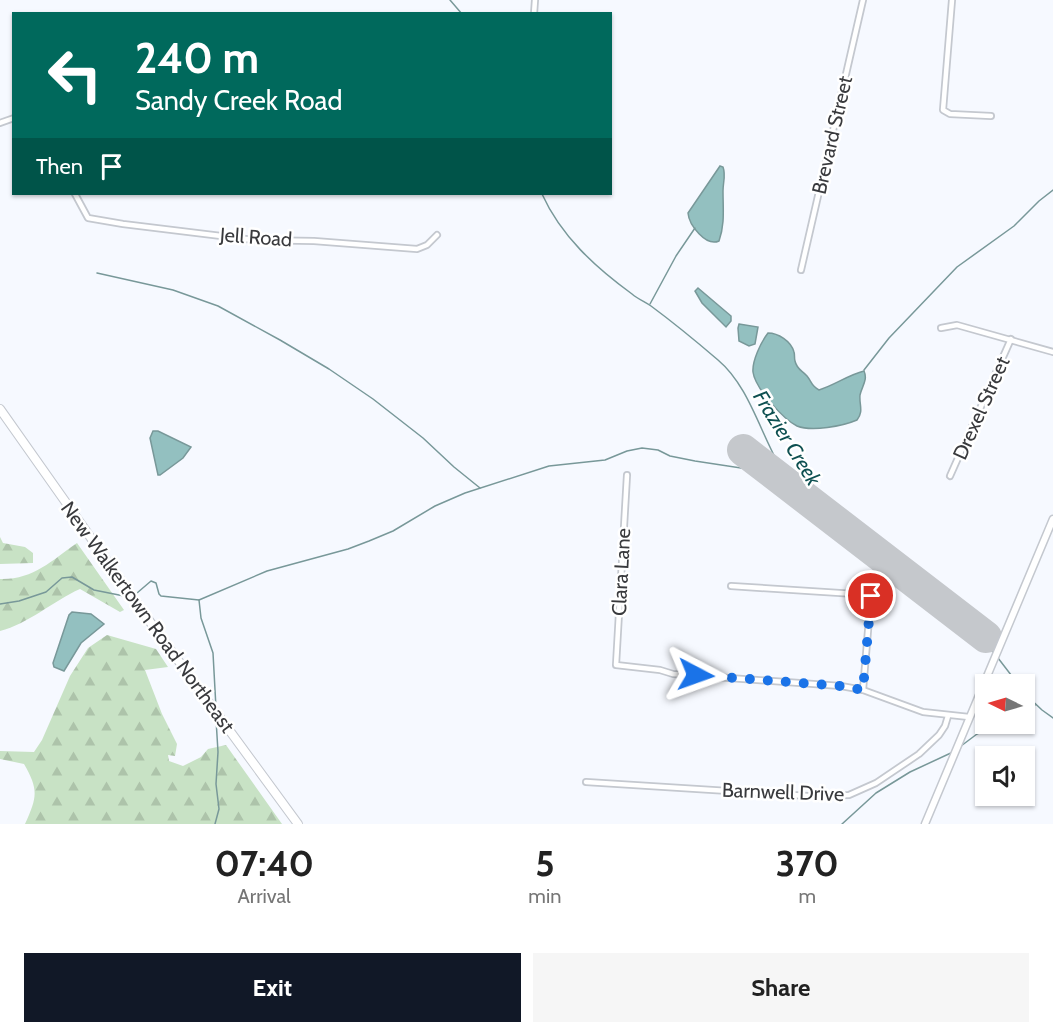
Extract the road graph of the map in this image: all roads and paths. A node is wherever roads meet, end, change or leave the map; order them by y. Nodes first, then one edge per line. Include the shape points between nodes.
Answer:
1 (863, 0) edge
2 (952, 0) edge
3 (991, 116) dead end
4 (76, 195) edge
5 (436, 235) dead end
6 (801, 270) dead end
7 (941, 328) dead end
8 (1011, 339) junction
9 (1053, 352) edge
10 (0, 409) edge
11 (627, 475) dead end
12 (950, 476) dead end
13 (1053, 519) edge
14 (731, 586) dead end
15 (863, 690) junction
16 (948, 716) junction
17 (969, 717) junction
18 (586, 782) dead end
19 (298, 824) edge
20 (925, 824) edge

1 - 6 street, Brevard Street
2 - 3 street via 943,110 950,114
4 - 5 street, Jell Road via 88,218 254,240 417,249
7 - 8 street via 957,325
8 - 9 street
8 - 12 street, Drexel Street
10 - 19 main road, New Walkertown Road Northeast
11 - 15 street, Clara Lane via 616,666
13 - 17 street
14 - 15 street via 871,596
15 - 16 street via 923,712
16 - 17 street
16 - 18 street, Barnwell Drive via 943,730 919,754 876,783 849,795 808,796
17 - 20 street

